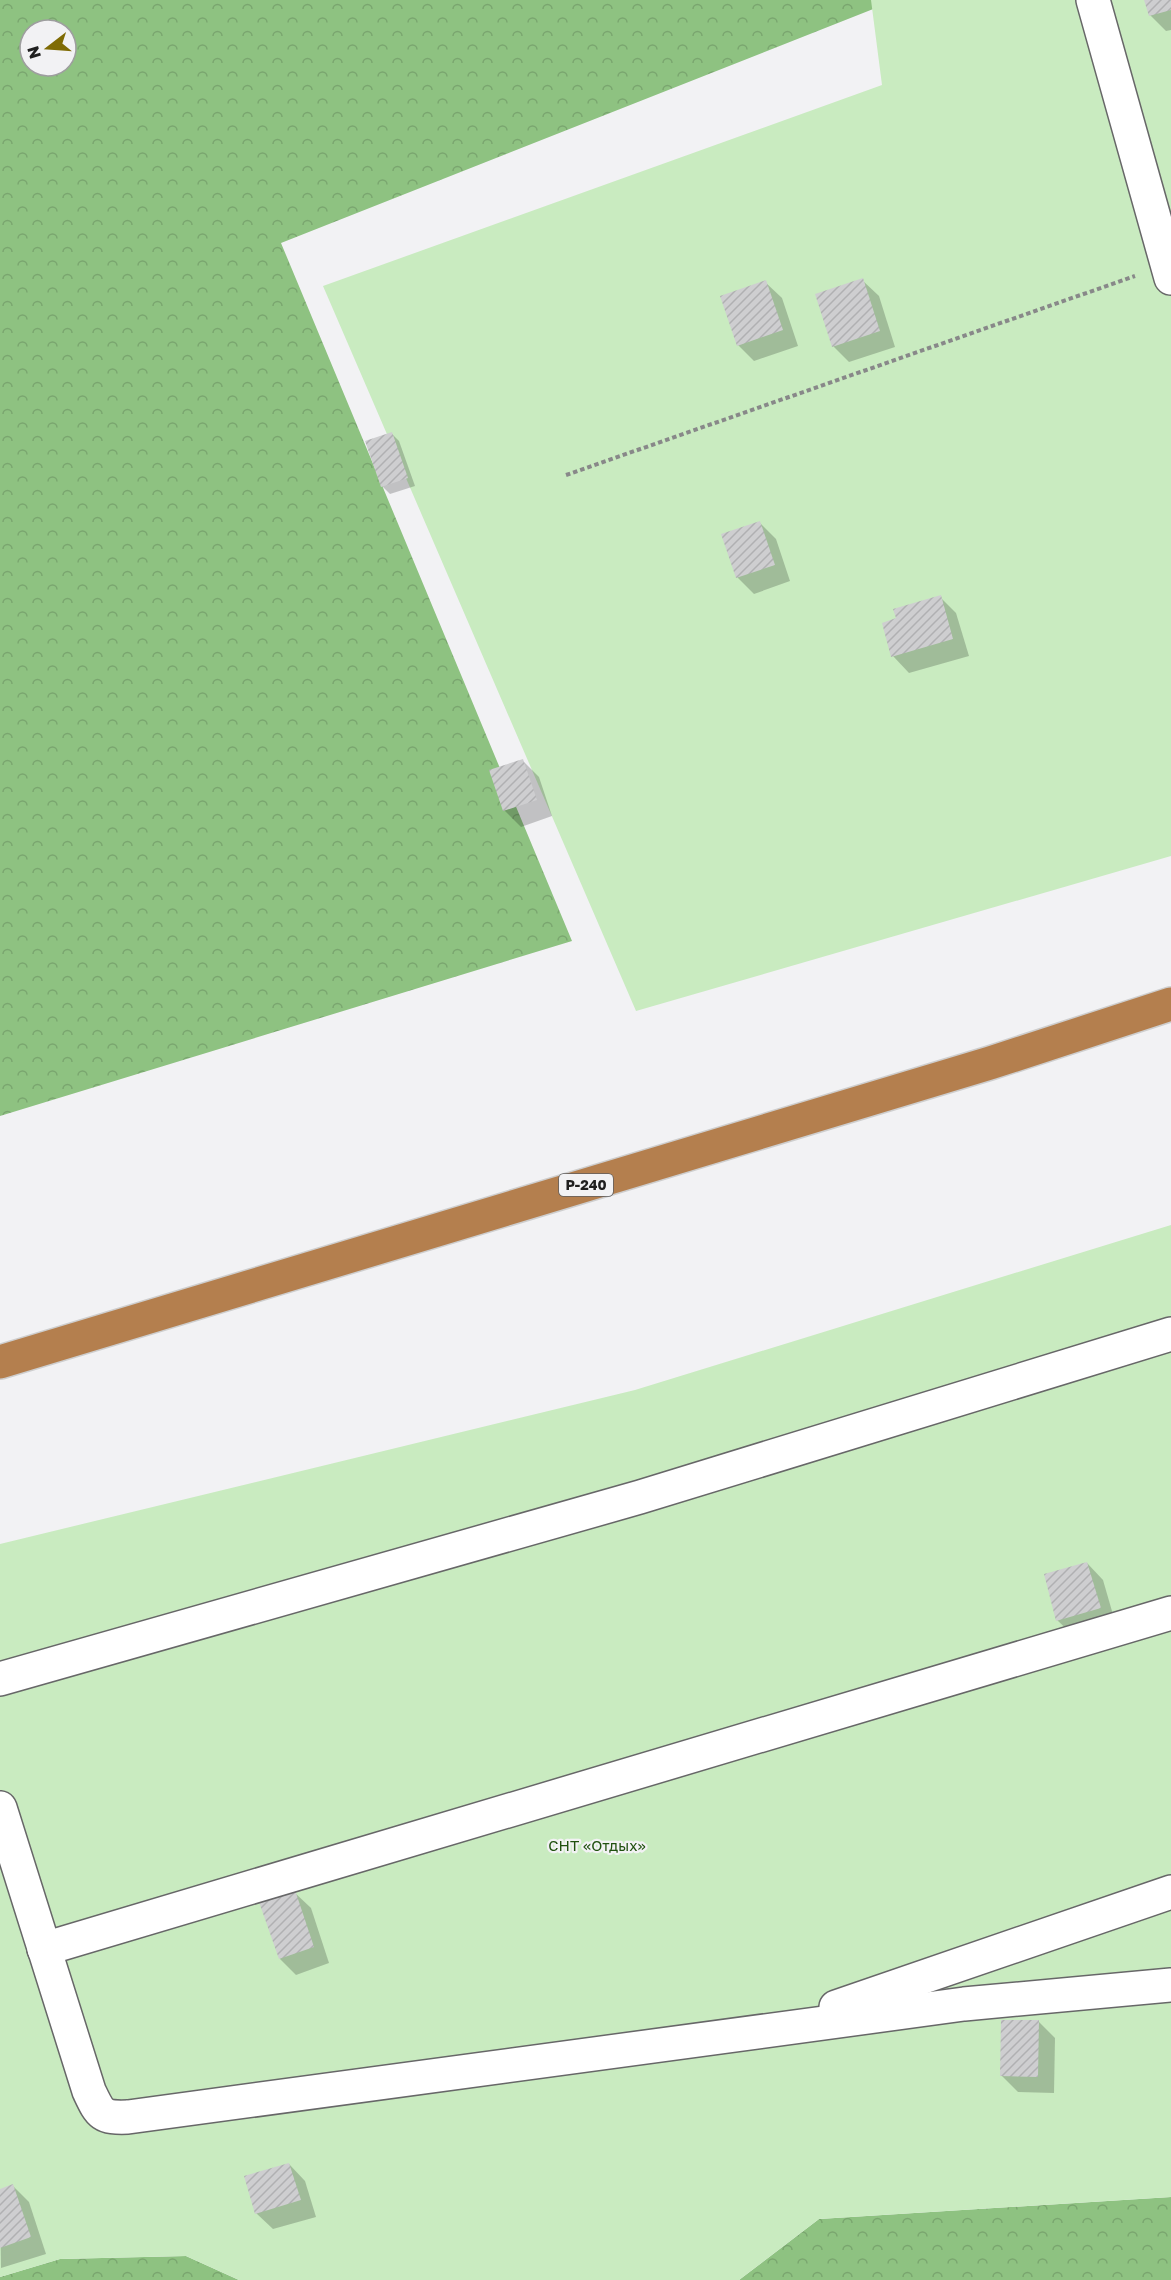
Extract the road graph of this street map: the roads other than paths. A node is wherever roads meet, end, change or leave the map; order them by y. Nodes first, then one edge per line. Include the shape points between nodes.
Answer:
1 (1093, 0) edge
2 (1169, 271) edge
3 (1171, 1004) edge
4 (1171, 1334) edge
5 (0, 1362) edge
6 (1171, 1612) edge
7 (0, 1679) edge
8 (0, 1808) edge
9 (1171, 1892) edge
10 (44, 1949) junction
11 (1171, 1985) edge
12 (766, 2031) junction

1 - 2 lane
3 - 5 highway, Р-240 via 990,1063
4 - 7 lane via 640,1497
6 - 10 lane
8 - 10 lane
9 - 12 lane
10 - 12 lane via 89,2091 98,2110 111,2118
11 - 12 lane via 964,2004

